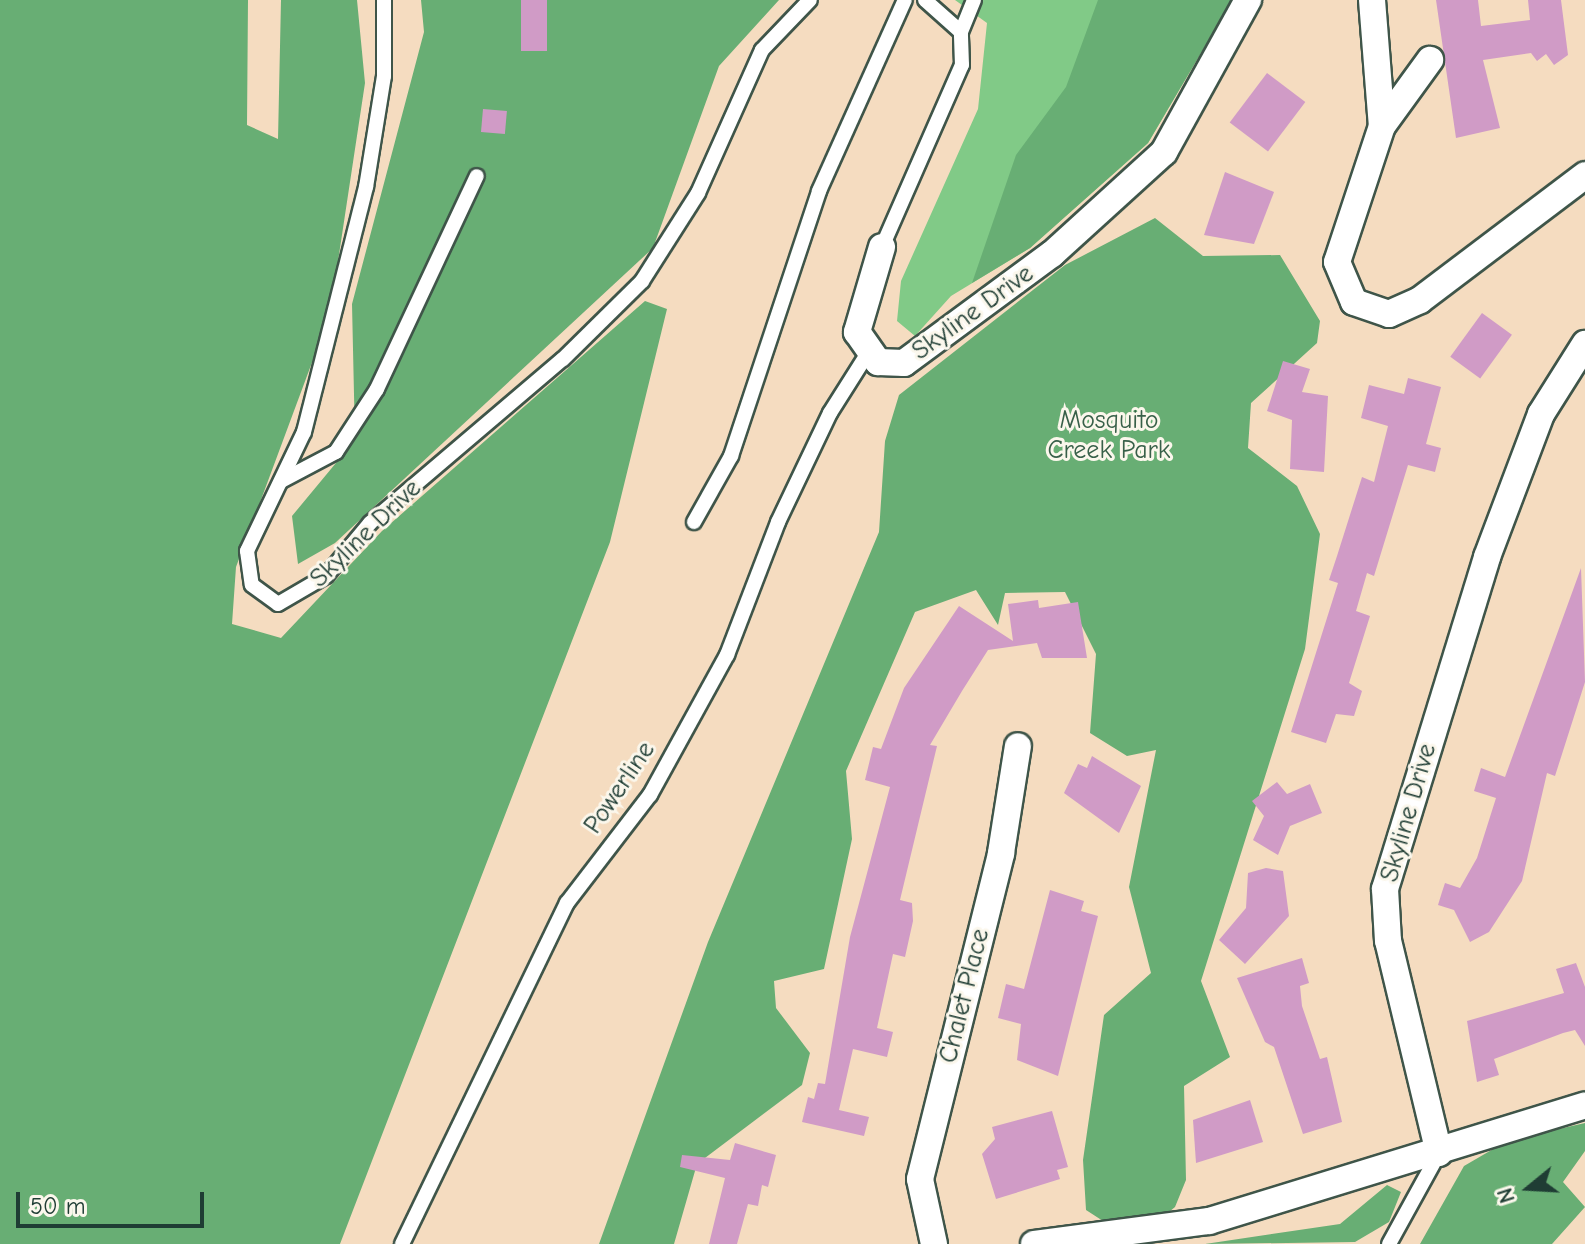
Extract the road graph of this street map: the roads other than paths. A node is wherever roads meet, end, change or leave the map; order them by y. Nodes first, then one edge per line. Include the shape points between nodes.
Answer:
1 (384, 0) edge
2 (810, 0) edge
3 (905, 0) edge
4 (925, 0) edge
5 (974, 0) edge
6 (1248, 0) edge
7 (1372, 0) edge
8 (961, 32) junction
9 (1430, 60) dead end
10 (1382, 126) junction
11 (1585, 175) edge
12 (477, 176) dead end
13 (882, 247) joint
14 (1585, 344) edge
15 (868, 353) junction
16 (280, 481) junction
17 (694, 522) dead end
18 (1018, 746) dead end
19 (1585, 1105) edge
20 (1439, 1153) junction
21 (402, 1244) edge
22 (934, 1244) edge
23 (1034, 1244) edge
24 (1389, 1244) edge

1 - 16 lane, Skyline Drive via 384,76 366,187 304,432
2 - 16 lane, Skyline Drive via 762,50 698,193 642,281 563,359 370,523 318,583 278,604 252,585 247,551
3 - 17 lane via 819,191 731,456
4 - 8 lane
5 - 8 lane
6 - 15 street, Skyline Drive via 1164,152 1108,207 920,356 890,365
7 - 10 street
8 - 13 lane via 962,65
9 - 10 street
10 - 11 street via 1337,262 1346,291 1370,310 1389,314 1420,300
12 - 16 lane via 377,389 336,452
13 - 15 street via 857,320
14 - 20 street, Skyline Drive via 1541,414 1487,557 1385,889 1388,941
15 - 21 lane, Powerline via 791,495 727,655 650,795 567,903
18 - 22 street, Chalet Place via 1001,853 920,1179
19 - 20 street
20 - 23 street via 1209,1221
20 - 24 lane

